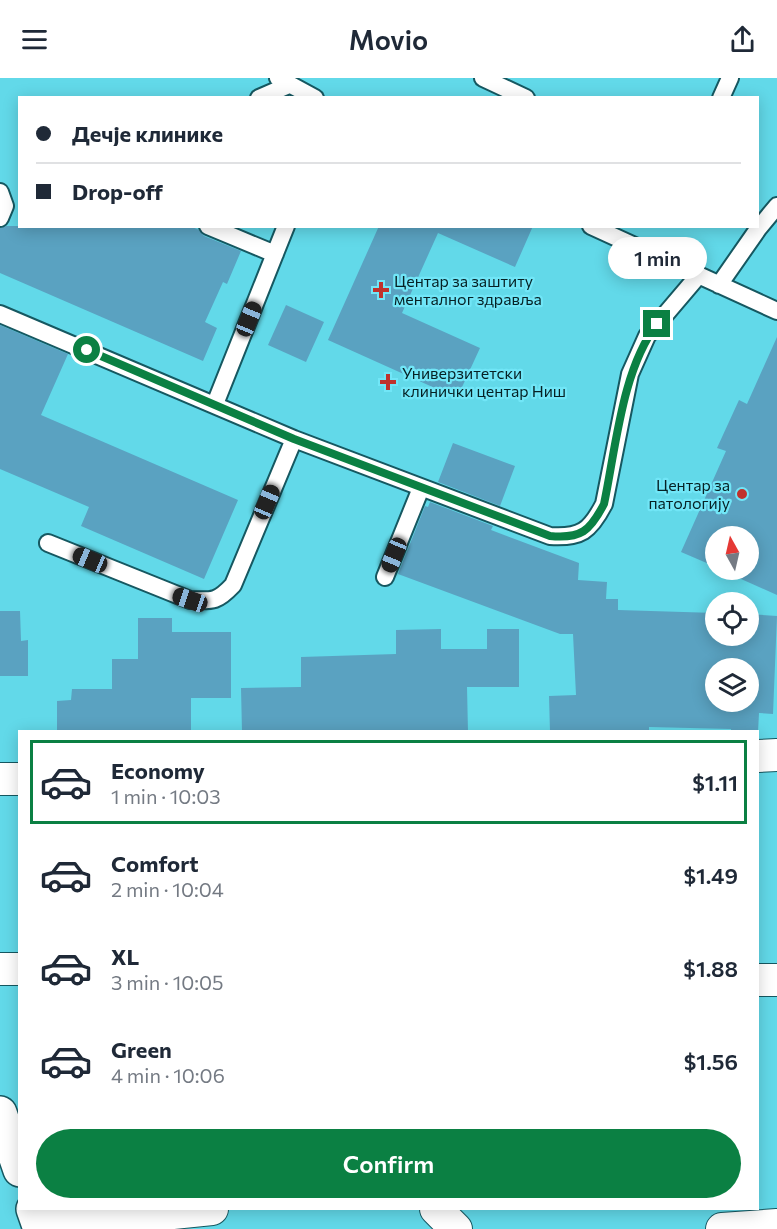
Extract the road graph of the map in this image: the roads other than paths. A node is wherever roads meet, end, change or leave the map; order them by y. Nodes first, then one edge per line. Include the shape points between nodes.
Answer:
1 (483, 78) edge
2 (730, 78) edge
3 (284, 81) edge
4 (262, 96) edge
5 (311, 96) edge
6 (522, 96) edge
7 (722, 96) edge
8 (0, 192) edge
9 (777, 206) edge
10 (0, 218) edge
11 (759, 227) edge
12 (213, 228) edge
13 (285, 228) edge
14 (594, 228) edge
15 (758, 228) edge
16 (275, 254) junction
17 (698, 276) junction
18 (719, 285) junction
19 (777, 311) edge
20 (0, 314) edge
21 (215, 405) junction
22 (294, 439) junction
23 (421, 488) junction
24 (48, 543) dead end
25 (385, 577) dead end
26 (777, 755) edge
27 (759, 756) edge
28 (0, 779) edge
29 (18, 779) edge
30 (0, 969) edge
31 (18, 969) edge
32 (759, 980) edge
33 (777, 980) edge
34 (0, 1113) edge
35 (18, 1164) edge
36 (199, 1210) edge
37 (437, 1210) edge
38 (37, 1222) edge
39 (777, 1225) edge
40 (456, 1229) edge
41 (722, 1229) edge

1 - 6 lane
2 - 7 lane
3 - 4 lane
3 - 5 lane
8 - 10 lane via 5,207
9 - 11 lane
12 - 16 lane
13 - 16 lane
14 - 17 lane
15 - 18 lane
16 - 21 lane
17 - 18 lane
17 - 23 lane via 648,336 630,374 604,504 584,532 568,537 550,536
18 - 19 lane
20 - 21 lane
21 - 22 lane
22 - 23 lane
22 - 24 lane via 233,585 221,598 190,600
23 - 25 lane
26 - 27 street
28 - 29 street
30 - 31 street
32 - 33 street
34 - 35 street
36 - 38 street
37 - 40 street
39 - 41 street

